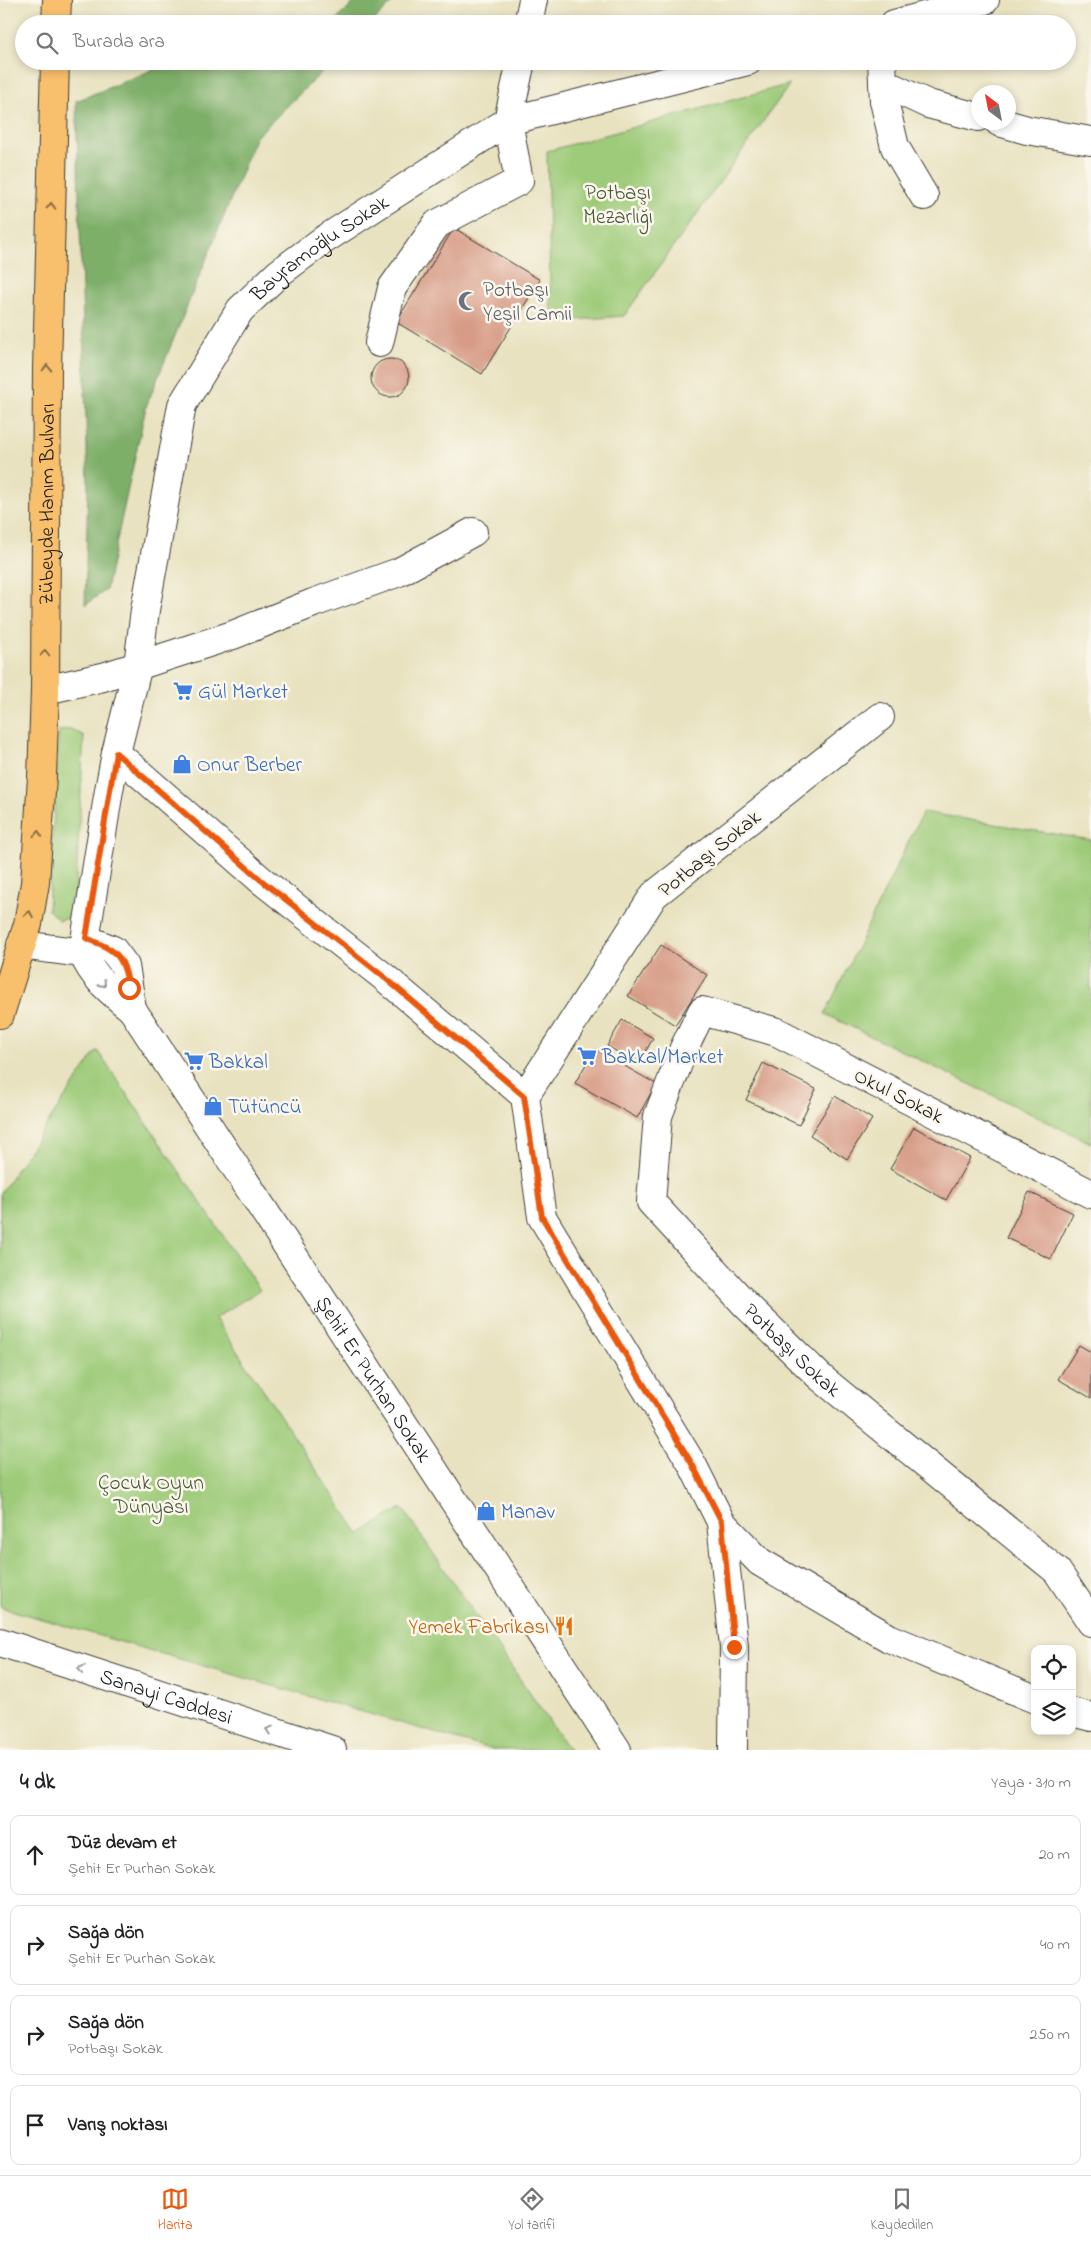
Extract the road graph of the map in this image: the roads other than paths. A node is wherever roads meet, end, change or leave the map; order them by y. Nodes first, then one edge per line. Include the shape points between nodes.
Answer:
1 (57, 0) edge
2 (533, 0) edge
3 (985, 0) edge
4 (56, 15) edge
5 (530, 15) edge
6 (928, 15) edge
7 (55, 70) edge
8 (519, 70) edge
9 (712, 70) edge
10 (882, 72) edge
11 (971, 115) edge
12 (508, 121) junction
13 (1016, 127) edge
14 (1091, 141) edge
15 (924, 196) dead end
16 (378, 343) dead end
17 (473, 532) dead end
18 (138, 665) junction
19 (45, 690) junction
20 (880, 717) dead end
21 (116, 753) junction
22 (10, 941) edge
23 (84, 946) junction
24 (702, 1011) joint
25 (0, 1014) edge
26 (524, 1096) junction
27 (1091, 1194) edge
28 (722, 1522) junction
29 (1091, 1622) edge
30 (0, 1642) edge
31 (1031, 1697) edge
32 (1076, 1713) edge
33 (1091, 1717) edge
34 (332, 1750) edge
35 (617, 1750) edge
36 (733, 1750) edge

1 - 4 highway
2 - 5 street
3 - 6 street
19 -> 7 highway, Zübeyde Hanım Bulvarı via 47,369
8 - 12 street
9 - 12 street, Bayramoğlu Sokak
10 - 11 street via 928,104
10 - 15 street via 884,101 896,147
12 - 16 street via 519,181 437,224 392,288
12 - 18 street, Bayramoğlu Sokak via 322,241 279,273 240,310 182,405
13 - 14 street
17 - 18 street via 399,572 233,635
18 - 19 street via 103,677
18 - 21 street
22 -> 19 highway, Zübeyde Hanım Bulvarı via 28,924 35,883
20 - 26 street, Potbaşı Sokak via 654,895
21 - 23 street
21 - 26 street via 261,880 384,977
22 - 23 street, Şehit Er Purhan Sokak
22 - 25 highway, Zübeyde Hanım Bulvarı
23 - 35 street, Şehit Er Purhan Sokak via 113,950 125,966 132,1009
24 - 27 street, Okul Sokak via 777,1032
24 - 29 street, Potbaşı Sokak via 658,1116 651,1202 746,1305 820,1377 1057,1571
26 - 28 street via 542,1217 692,1464
28 - 31 street via 760,1562 888,1638
28 - 36 street via 734,1647
34 -> 30 street, Sanayi Caddesi
32 - 33 street

